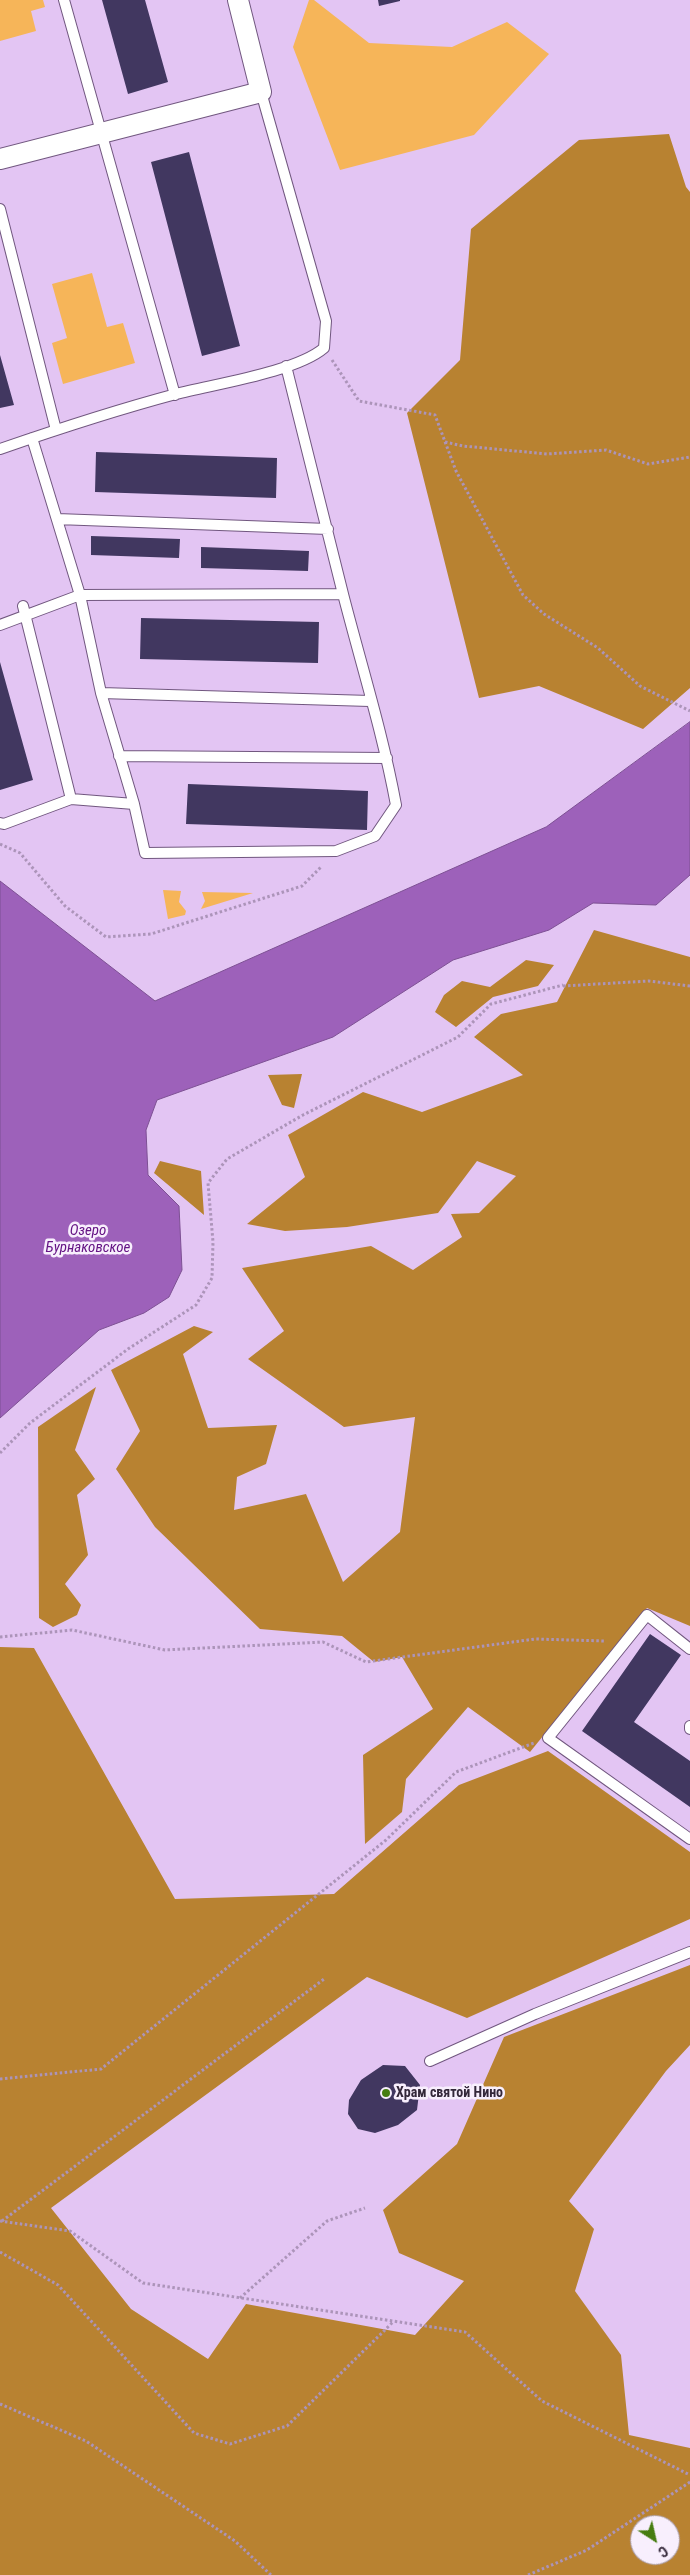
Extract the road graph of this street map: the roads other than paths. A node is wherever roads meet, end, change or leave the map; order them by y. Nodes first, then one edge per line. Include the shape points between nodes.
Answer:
1 (64, 0) edge
2 (238, 0) edge
3 (261, 92) junction
4 (102, 133) junction
5 (0, 160) edge
6 (0, 209) edge
7 (286, 366) junction
8 (175, 394) junction
9 (56, 430) junction
10 (32, 438) junction
11 (0, 448) edge
12 (57, 519) junction
13 (328, 529) junction
14 (343, 594) junction
15 (80, 595) junction
16 (24, 611) junction
17 (0, 625) edge
18 (102, 693) junction
19 (370, 701) junction
20 (119, 756) junction
21 (387, 758) junction
22 (71, 799) junction
23 (134, 804) junction
24 (0, 823) edge
25 (690, 1649) edge
26 (690, 1839) edge
27 (690, 1952) edge
28 (430, 2061) dead end

1 - 4 lane
2 - 3 street
3 - 4 street
3 - 7 lane via 326,321 324,348 313,357
4 - 5 street
4 - 8 lane
6 - 9 lane
7 - 8 lane
7 - 13 lane
8 - 9 lane
9 - 10 lane
10 - 11 lane
10 - 12 lane
12 - 13 lane
12 - 15 lane
13 - 14 lane
14 - 15 lane
14 - 19 lane
15 - 16 lane
15 - 18 lane
16 - 17 lane
16 - 22 lane
18 - 19 lane
18 - 20 lane
19 - 21 lane
20 - 21 lane
20 - 23 lane
21 - 23 lane via 396,805 375,836 336,851 145,853
22 - 23 lane
22 - 24 lane
25 - 26 lane via 648,1614 548,1738
27 - 28 lane via 535,2014

